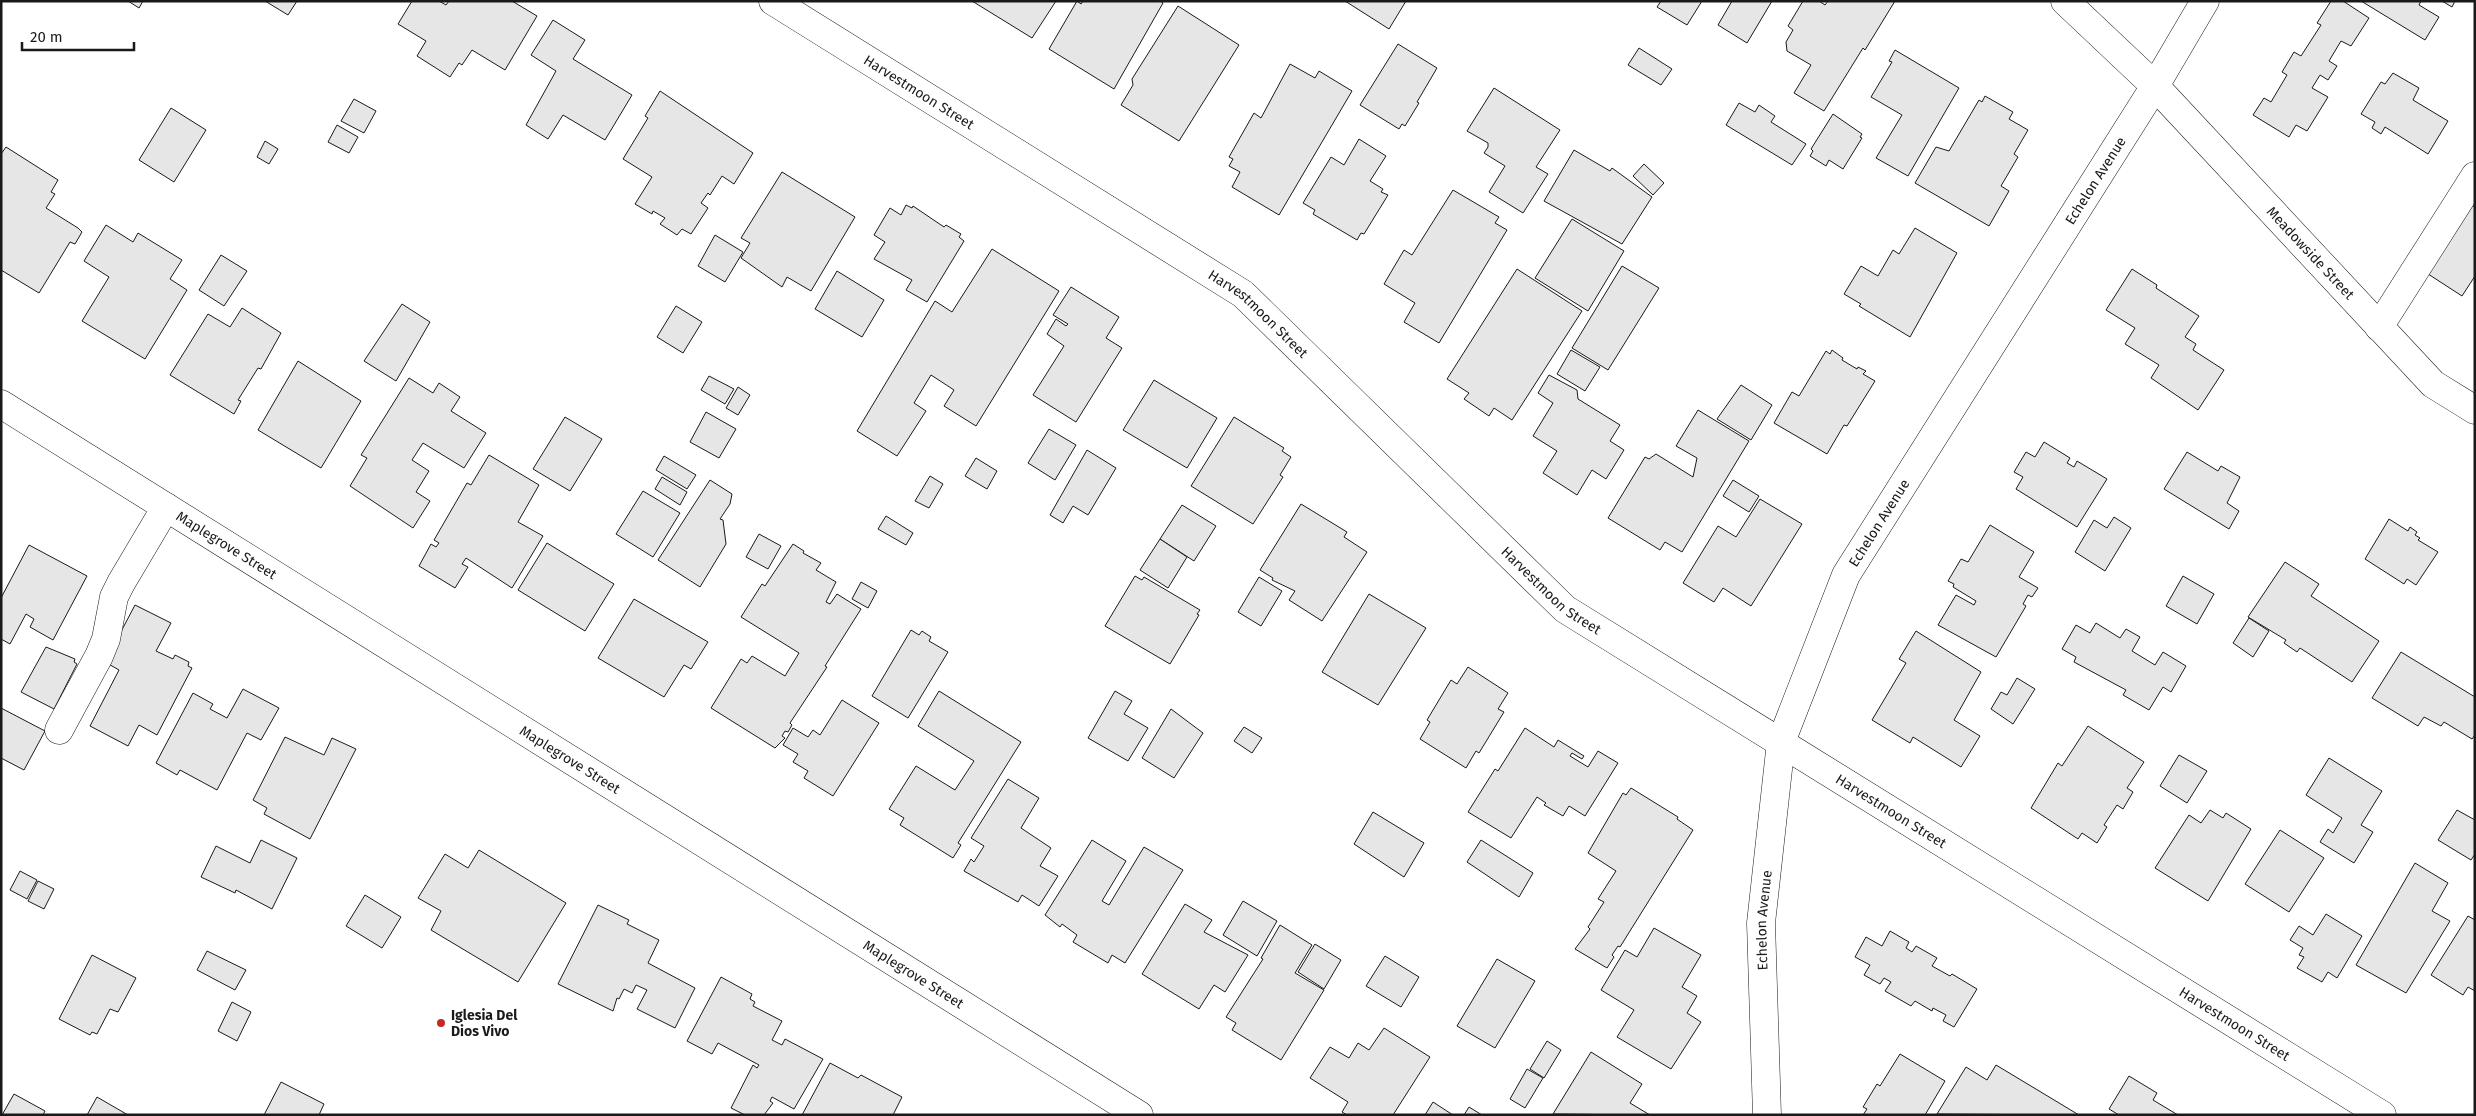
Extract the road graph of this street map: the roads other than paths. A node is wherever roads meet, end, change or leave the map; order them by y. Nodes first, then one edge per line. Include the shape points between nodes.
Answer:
1 (773, 1) edge
2 (2065, 1) edge
3 (2205, 1) edge
4 (2154, 86) junction
5 (2475, 176) edge
6 (2379, 327) junction
7 (1, 404) edge
8 (2475, 410) edge
9 (166, 506) junction
10 (59, 730) dead end
11 (1781, 742) junction
12 (1139, 1115) edge
13 (1767, 1115) edge
14 (2382, 1115) edge

1 - 11 street, Harvestmoon Street via 1243,294 1565,609
2 - 4 street, Meadowside Street
3 - 4 street, Echelon Avenue
4 - 6 street, Meadowside Street
4 - 11 street, Echelon Avenue via 1846,575
5 - 6 street
6 - 8 street, Meadowside Street via 2433,384
7 - 9 street, Maplegrove Street
9 - 10 street via 114,597 106,639 99,656
9 - 12 street, Maplegrove Street
11 - 13 street, Echelon Avenue via 1761,923
11 - 14 street, Harvestmoon Street

